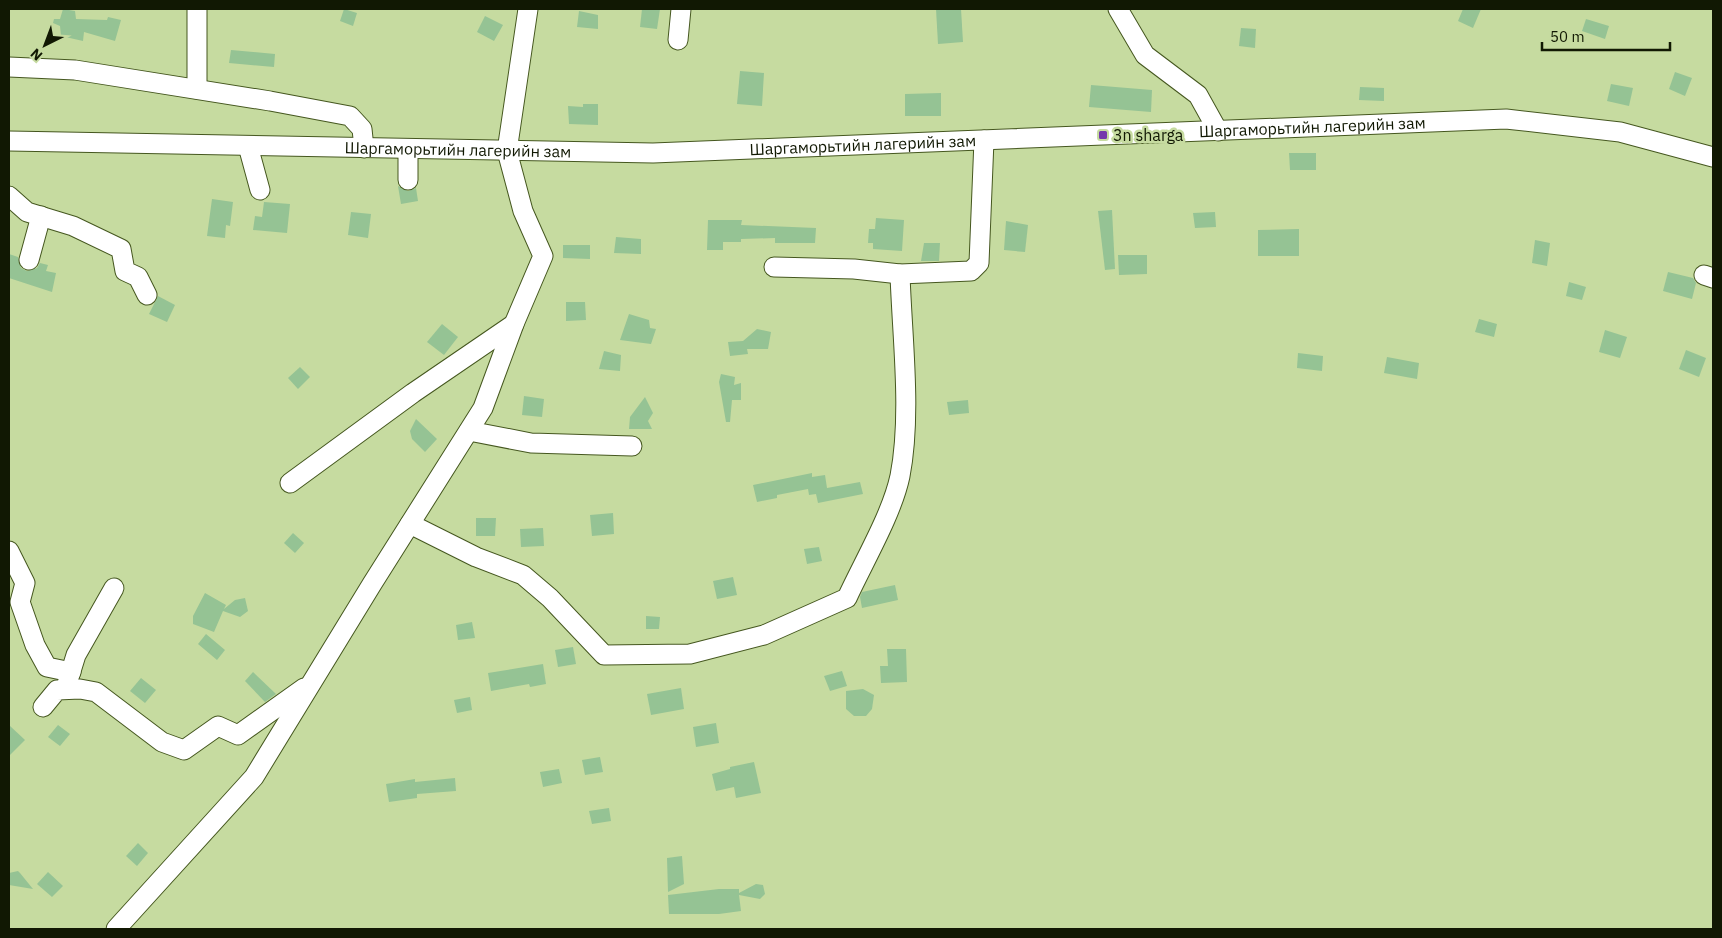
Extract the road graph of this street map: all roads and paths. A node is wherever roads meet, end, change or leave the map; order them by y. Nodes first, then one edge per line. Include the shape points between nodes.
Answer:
1 (197, 9) edge
2 (528, 9) edge
3 (680, 9) edge
4 (1118, 9) edge
5 (678, 40) dead end
6 (9, 67) edge
7 (197, 89) junction
8 (1218, 131) junction
9 (984, 140) junction
10 (9, 141) edge
11 (248, 146) junction
12 (364, 148) junction
13 (408, 149) junction
14 (507, 151) junction
15 (1713, 157) edge
16 (408, 180) dead end
17 (260, 190) dead end
18 (9, 196) edge
19 (41, 216) junction
20 (29, 260) dead end
21 (774, 268) dead end
22 (900, 274) junction
23 (147, 295) dead end
24 (514, 324) junction
25 (469, 431) junction
26 (632, 446) dead end
27 (290, 483) dead end
28 (410, 524) junction
29 (9, 552) edge
30 (114, 588) dead end
31 (71, 672) junction
32 (311, 683) junction
33 (65, 690) junction
34 (43, 706) dead end
35 (116, 929) edge

1 - 7 street
2 - 14 street
3 - 5 street
4 - 8 street via 1145,56 1198,95
6 - 7 street via 75,70
7 - 12 street via 350,116 362,129
8 - 9 street, Шаргаморьтийн лагерийн зам
8 - 15 street, Шаргаморьтийн лагерийн зам via 1506,119 1620,132
9 - 14 street, Шаргаморьтийн лагерийн зам via 654,153
9 - 22 street via 979,263 971,271
10 - 11 street, Шаргаморьтийн лагерийн зам
11 - 12 street, Шаргаморьтийн лагерийн зам
11 - 17 street
12 - 13 street, Шаргаморьтийн лагерийн зам
13 - 14 street, Шаргаморьтийн лагерийн зам
13 - 16 street
14 - 24 street via 523,211 543,256
18 - 19 street via 27,212
19 - 20 street
19 - 23 street via 73,226 121,249 125,271 138,277
21 - 22 street via 854,268
22 - 28 street via 905,411 900,476 888,512 848,598 764,635 690,654 604,656 524,575 476,557
24 - 25 street via 484,408
24 - 27 street via 412,393
25 - 26 street via 531,444
25 - 28 street
28 - 32 street
29 - 31 street via 25,583 20,602 35,646 47,667
30 - 31 street via 76,655
31 - 33 street
32 - 33 street via 238,734 218,726 184,750 162,742 96,692
32 - 35 street via 254,777
33 - 34 street via 57,690

